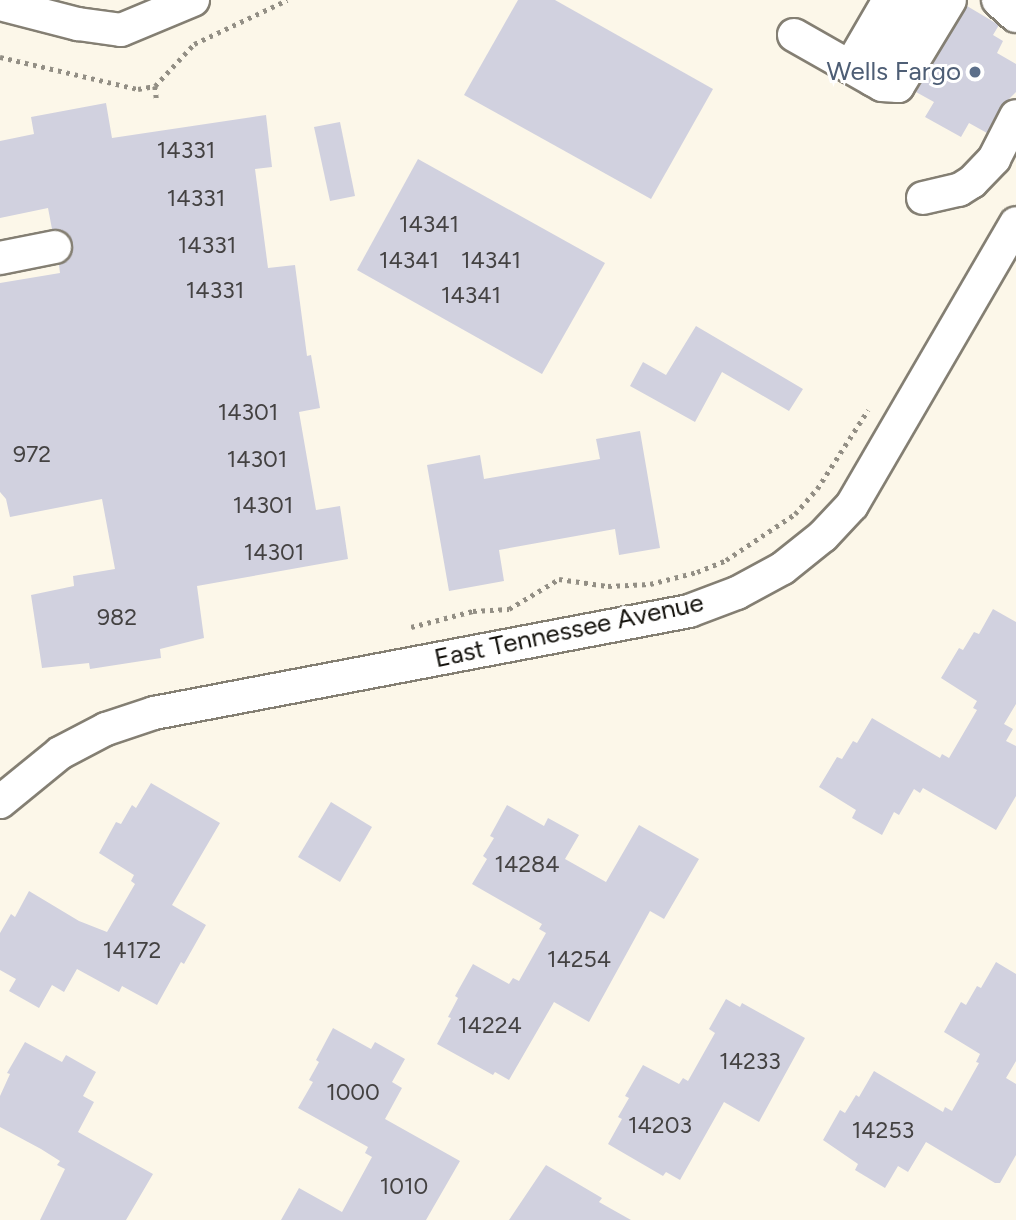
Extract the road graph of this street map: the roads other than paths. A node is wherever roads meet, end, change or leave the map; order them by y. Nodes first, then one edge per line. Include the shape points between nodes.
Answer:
1 (193, 0) edge
2 (888, 0) edge
3 (906, 0) edge
4 (919, 0) edge
5 (936, 0) edge
6 (950, 0) edge
7 (998, 0) edge
8 (0, 4) edge
9 (84, 12) edge
10 (1016, 16) edge
11 (794, 35) dead end
12 (868, 77) junction
13 (1016, 116) edge
14 (923, 198) dead end
15 (1016, 223) edge
16 (55, 247) dead end
17 (0, 258) edge
18 (0, 802) edge

1 - 9 street via 121,30
2 - 12 street
3 - 12 street
4 - 12 street
5 - 12 street
6 - 12 street via 898,86
7 - 10 street
8 - 9 street
11 - 12 street
13 - 14 street via 994,159 972,182 959,190
15 - 18 street, East Tennessee Avenue via 852,505 783,568 737,593 689,611 155,713 106,729 60,753
16 - 17 street

